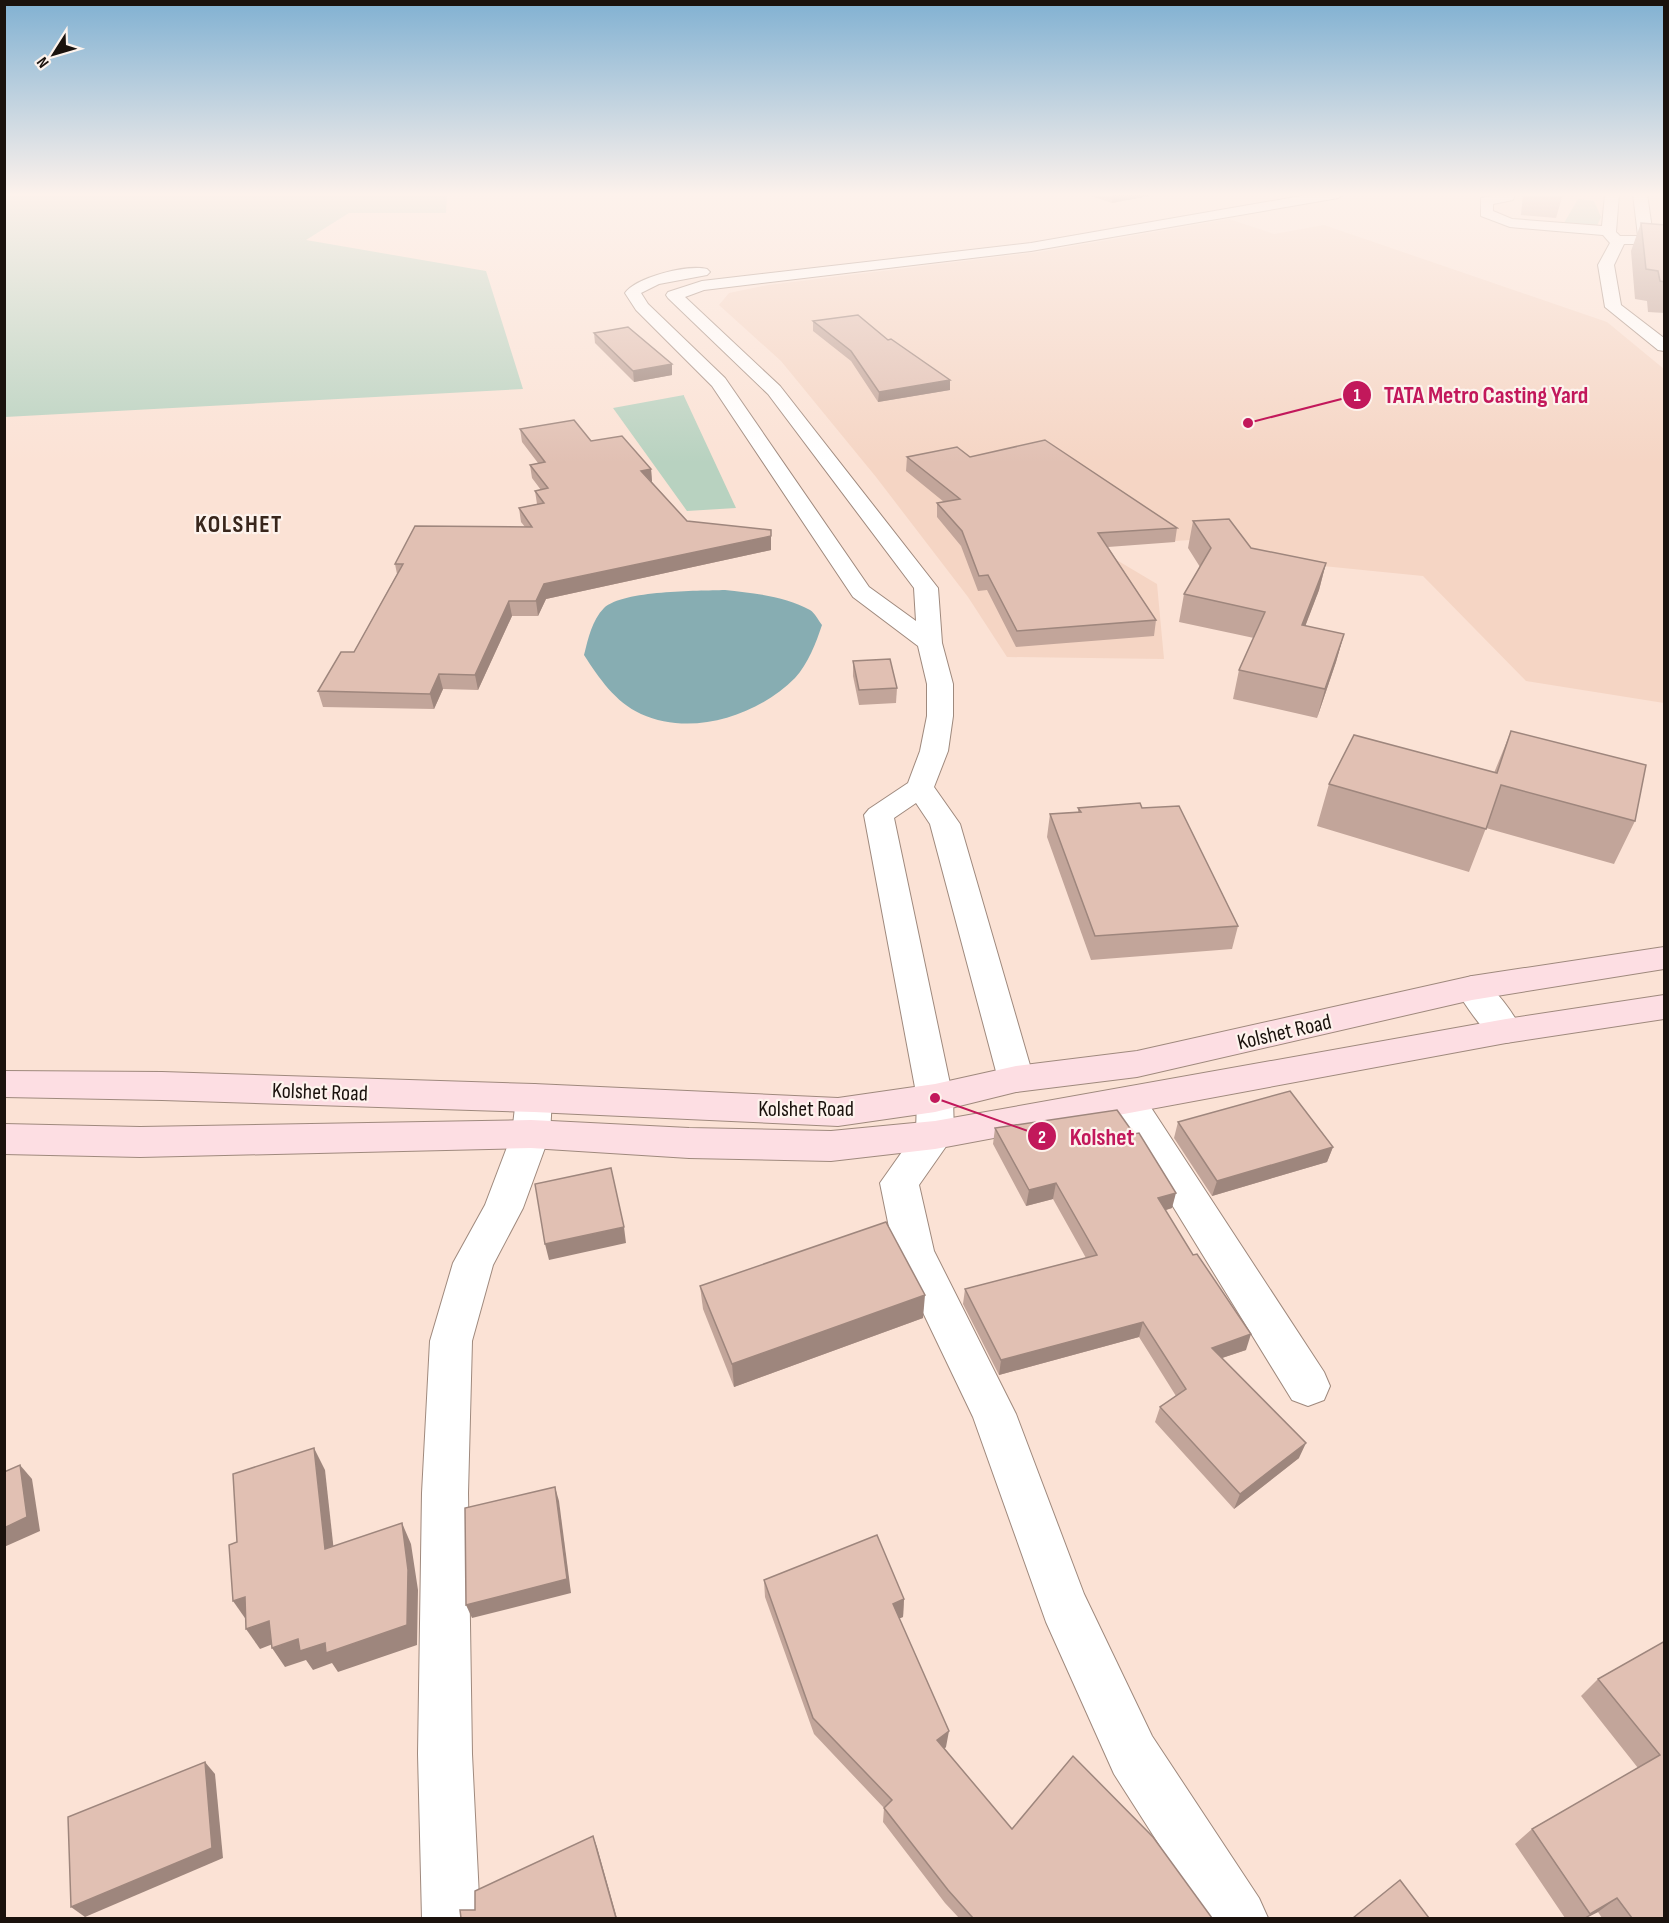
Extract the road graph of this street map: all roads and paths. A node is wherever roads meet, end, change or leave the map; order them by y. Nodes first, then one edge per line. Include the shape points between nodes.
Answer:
1 (646, 284) edge
2 (721, 284) edge
3 (1609, 284) edge
4 (637, 286) junction
5 (674, 295) junction
6 (1613, 307) junction
7 (1644, 312) edge
8 (1665, 346) edge
9 (750, 368) junction
10 (710, 374) junction
11 (930, 643) junction
12 (920, 787) junction
13 (1665, 958) edge
14 (1472, 988) junction
15 (1665, 1007) edge
16 (1506, 1031) junction
17 (1016, 1079) junction
18 (4, 1084) edge
19 (1132, 1101) junction
20 (533, 1116) junction
21 (935, 1117) junction
22 (4, 1139) edge
23 (1308, 1386) dead end
24 (451, 1918) edge
25 (1239, 1918) edge

1 - 4 street
2 - 5 street
3 - 6 street
4 - 5 street
4 - 10 street via 633,293 642,307
5 - 9 street
6 - 7 street
6 - 8 street
9 - 10 street
9 - 11 street via 774,390 926,588
10 - 11 street via 861,592
11 - 12 street via 940,684 940,716 934,751
12 - 17 street via 945,824
12 - 21 street via 879,815
13 - 14 street, Kolshet Road
14 - 16 street
14 - 17 street, Kolshet Road via 1137,1064
15 - 16 street, Kolshet Road
16 - 19 street, Kolshet Road
17 - 21 street, Kolshet Road
18 - 20 street, Kolshet Road via 162,1086
19 - 21 street, Kolshet Road
19 - 23 street via 1131,1107
20 - 21 street, Kolshet Road via 689,1143 831,1146
20 - 22 street, Kolshet Road via 140,1142
20 - 24 street via 503,1208 473,1263 451,1341 445,1493 445,1754
21 - 25 street via 899,1183 914,1252 994,1414 1064,1605 1133,1755

